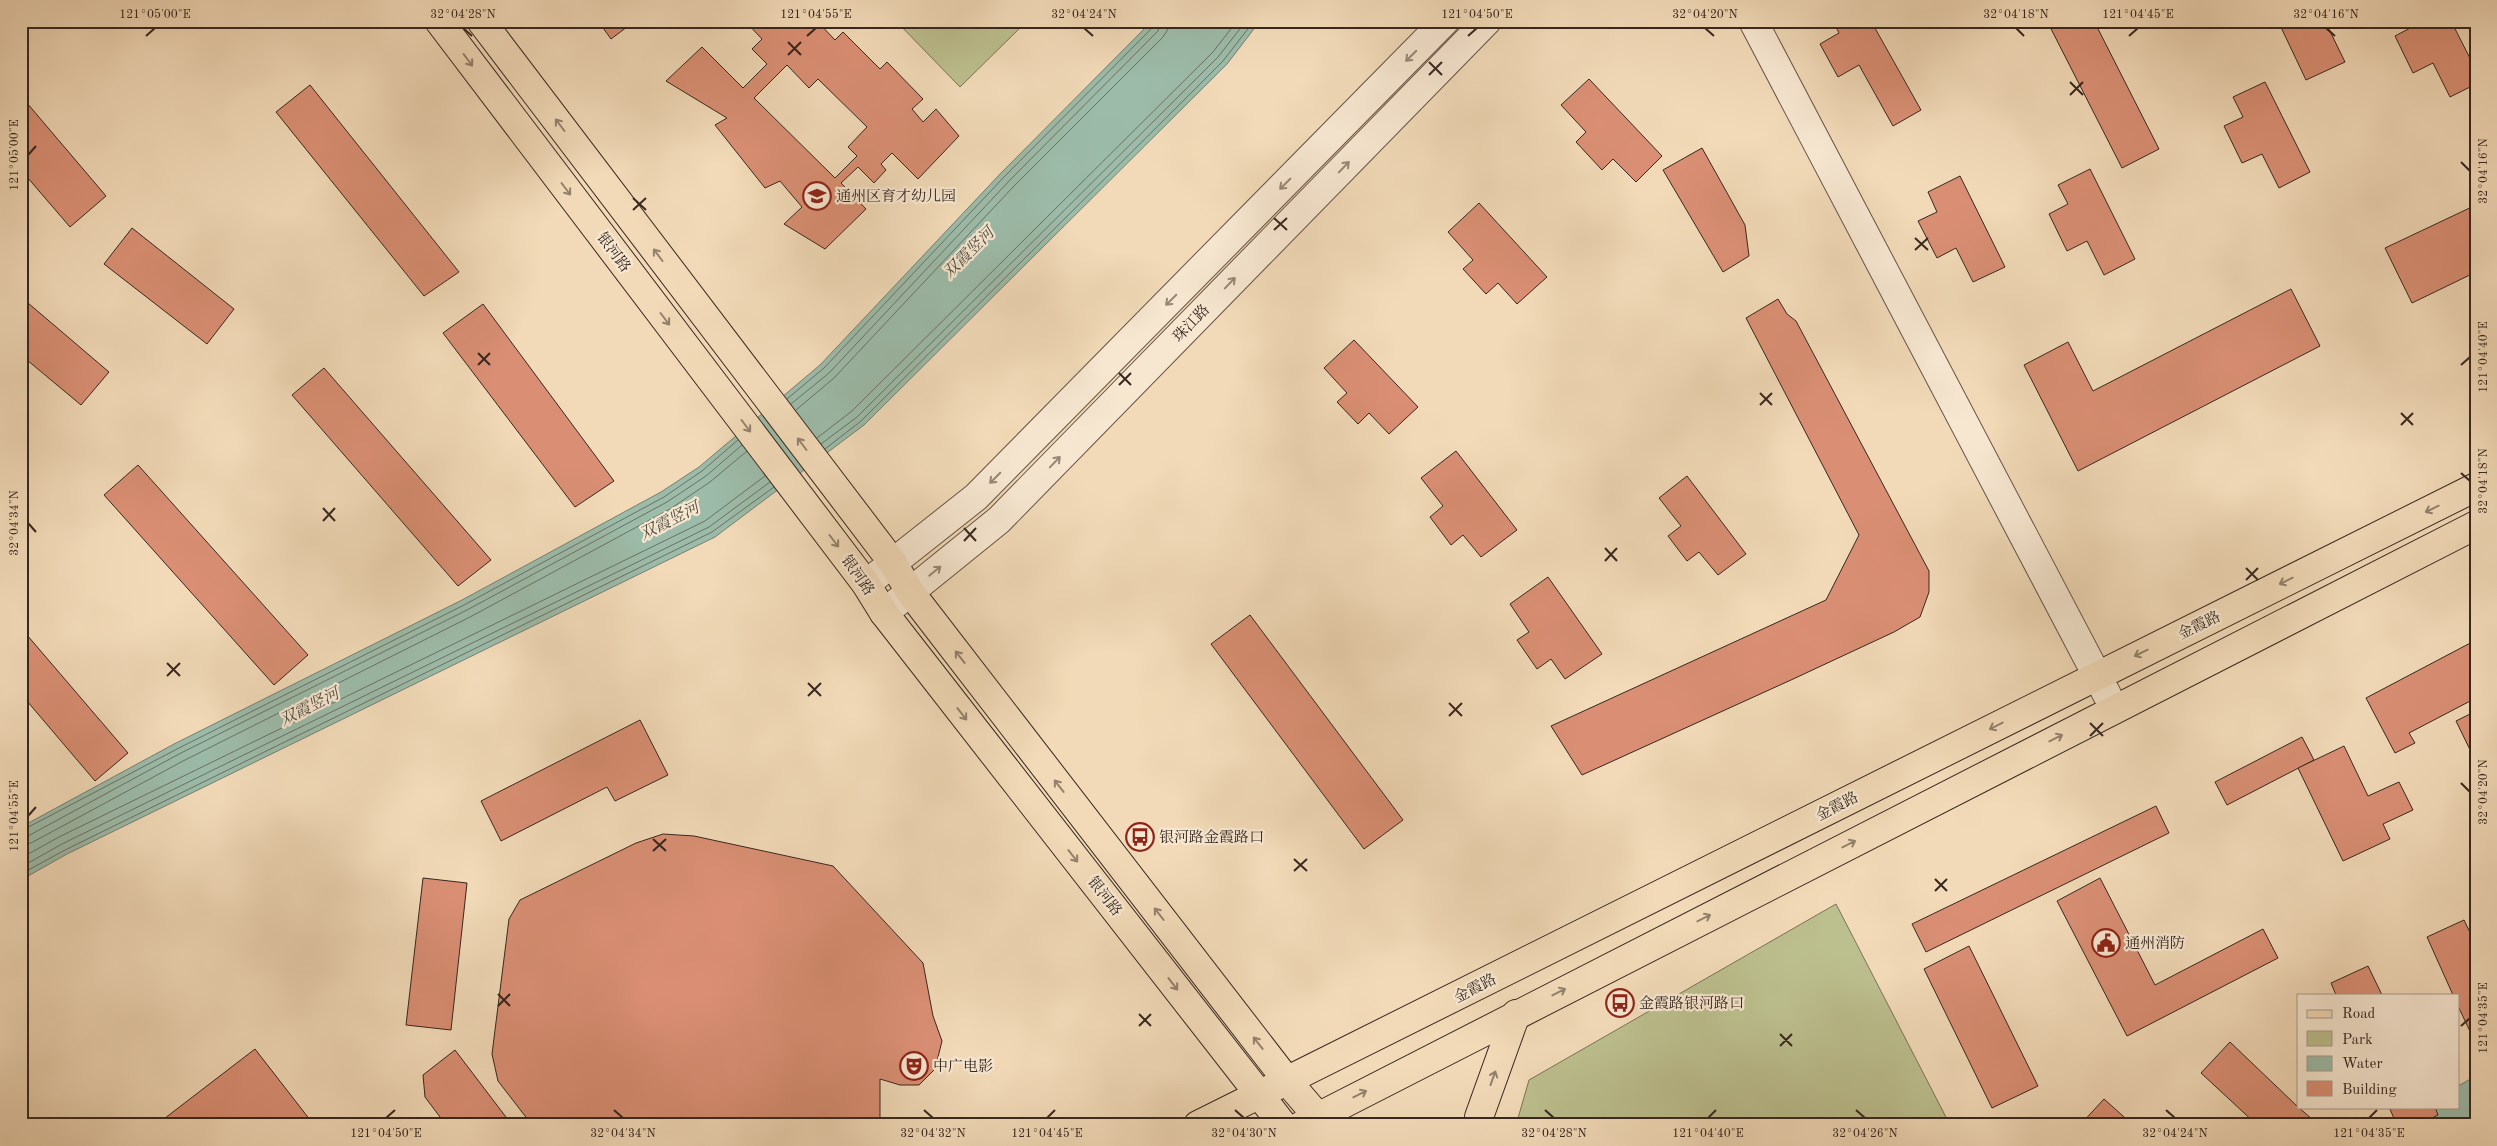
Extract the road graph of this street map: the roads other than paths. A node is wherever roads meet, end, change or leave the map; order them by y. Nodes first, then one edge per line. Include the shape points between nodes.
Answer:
1 (438, 21) edge
2 (481, 21) edge
3 (1445, 21) edge
4 (1487, 21) edge
5 (1753, 21) edge
6 (2476, 487) edge
7 (2476, 525) edge
8 (893, 563) junction
9 (866, 584) junction
10 (910, 592) junction
11 (884, 613) junction
12 (2097, 675) junction
13 (2114, 708) junction
14 (1516, 1014) junction
15 (1288, 1082) junction
16 (1259, 1095) junction
17 (1315, 1122) edge
18 (1198, 1125) edge
19 (1283, 1125) edge
20 (1479, 1125) edge

1 -> 9 main road, 银河路
8 -> 2 main road, 银河路
3 -> 8 street, 珠江路 via 976,497
10 -> 4 street, 珠江路 via 999,520
5 - 12 street
6 -> 12 main road, 金霞路
7 - 13 main road
8 - 9 street, 珠江路
8 - 10 main road, 银河路
9 - 11 main road, 银河路
10 - 11 street, 珠江路
15 -> 10 main road, 银河路
11 -> 16 main road, 银河路
12 - 13 street
12 -> 15 main road, 金霞路
14 -> 13 main road
17 -> 14 main road
20 -> 14 main road via 1479,1117
15 - 16 main road, 金霞路
15 - 17 main road, 银河路
16 - 18 main road, 金霞路
16 - 19 main road, 银河路

